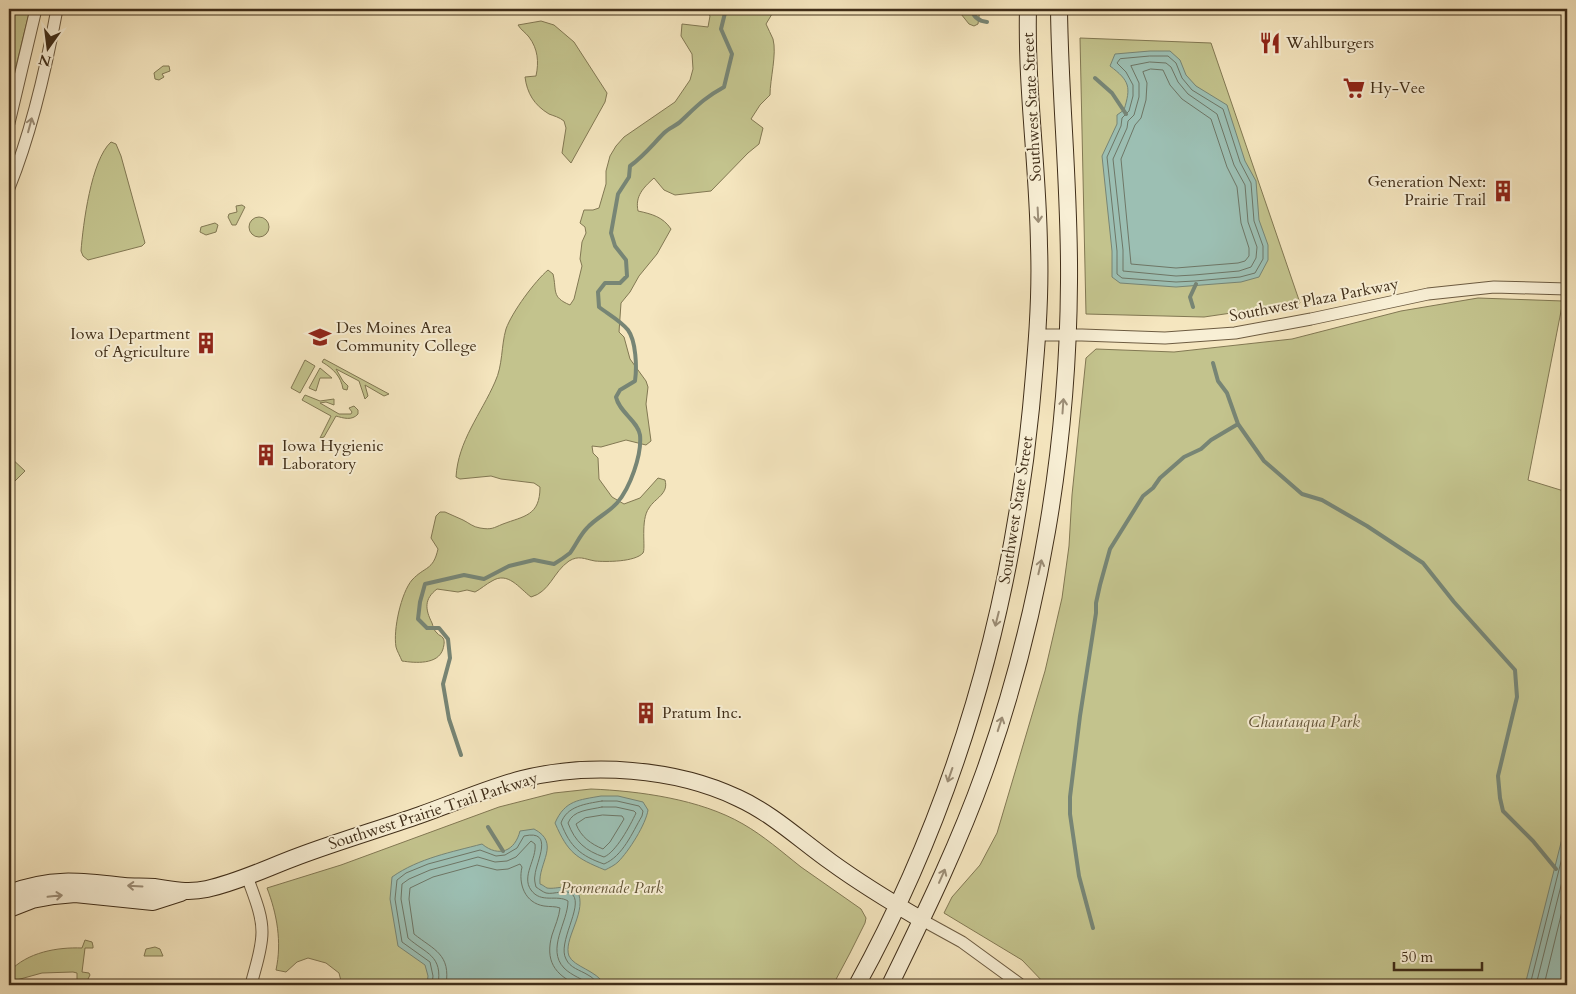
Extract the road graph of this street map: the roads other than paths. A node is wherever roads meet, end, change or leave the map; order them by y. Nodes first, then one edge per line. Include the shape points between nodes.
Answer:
1 (36, 9) edge
2 (57, 9) edge
3 (1028, 9) edge
4 (1059, 9) edge
5 (9, 123) edge
6 (9, 188) edge
7 (1567, 289) edge
8 (1037, 336) junction
9 (1067, 336) junction
10 (247, 876) junction
11 (183, 892) junction
12 (9, 893) edge
13 (898, 906) junction
14 (9, 909) edge
15 (922, 920) junction
16 (251, 985) edge
17 (857, 985) edge
18 (890, 985) edge
19 (1021, 985) edge

1 - 5 street
6 -> 2 street via 32,118
3 -> 8 main road, Southwest State Street via 1039,247
4 - 9 main road, Southwest State Street via 1069,210
7 - 9 street, Southwest Plaza Parkway via 1494,287 1434,293 1235,333 1165,338
8 - 9 street, Southwest Plaza Parkway
8 -> 13 main road, Southwest State Street via 1026,457 1003,594 976,697 953,767 930,832
15 -> 9 main road, Southwest State Street via 984,772 1024,635 1042,558 1054,484
10 - 11 main road, Southwest Prairie Trail Parkway via 205,890
10 - 13 main road, Southwest Prairie Trail Parkway via 518,780 568,772 622,771 666,776 735,796 770,816 831,862
10 - 16 street via 262,932
11 -> 12 main road, Southwest Prairie Trail Parkway via 66,881 39,884
14 -> 11 main road, Southwest Prairie Trail Parkway via 32,900 74,894 153,902
13 - 15 main road, Southwest Prairie Trail Parkway
13 - 17 main road, Southwest State Street
15 - 18 main road, Southwest State Street
15 - 19 street, Southwest Prairie Trail Parkway via 962,942

